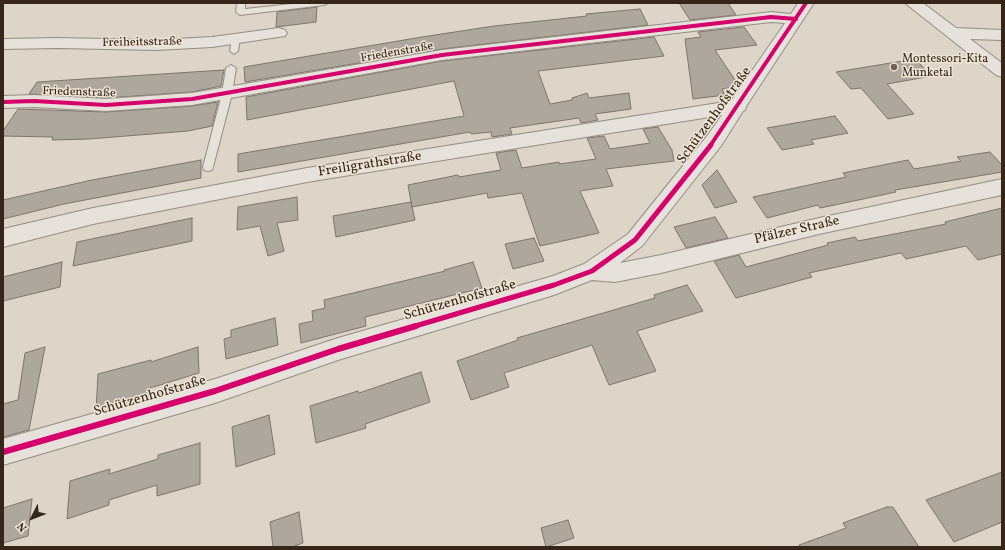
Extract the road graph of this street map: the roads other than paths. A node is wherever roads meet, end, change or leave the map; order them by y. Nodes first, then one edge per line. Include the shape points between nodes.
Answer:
1 (324, 3) edge
2 (913, 3) edge
3 (240, 7) edge
4 (801, 11) edge
5 (279, 33) dead end
6 (954, 33) junction
7 (1002, 35) edge
8 (236, 37) junction
9 (3, 44) edge
10 (231, 68) dead end
11 (1002, 71) edge
12 (228, 94) junction
13 (3, 102) edge
14 (739, 106) junction
15 (208, 167) dead end
16 (1002, 187) edge
17 (3, 238) edge
18 (592, 271) junction
19 (3, 452) edge

1 - 3 lane
2 - 6 street
3 - 8 lane
4 - 12 street, Friedenstraße via 771,17 442,55
4 - 14 street, Schützenhofstraße
5 - 8 street, Freiheitsstraße
6 - 7 street
6 - 11 street
8 - 9 street, Freiheitsstraße via 212,42 157,45
10 - 12 lane
12 - 13 street, Friedenstraße via 106,105
12 - 15 lane
14 - 17 street, Freiligrathstraße via 306,175 93,216
14 - 18 street, Schützenhofstraße via 635,240
16 - 18 street, Pfälzer Straße via 819,226 661,264 614,273
18 - 19 street, Schützenhofstraße via 554,285 338,349 214,391

